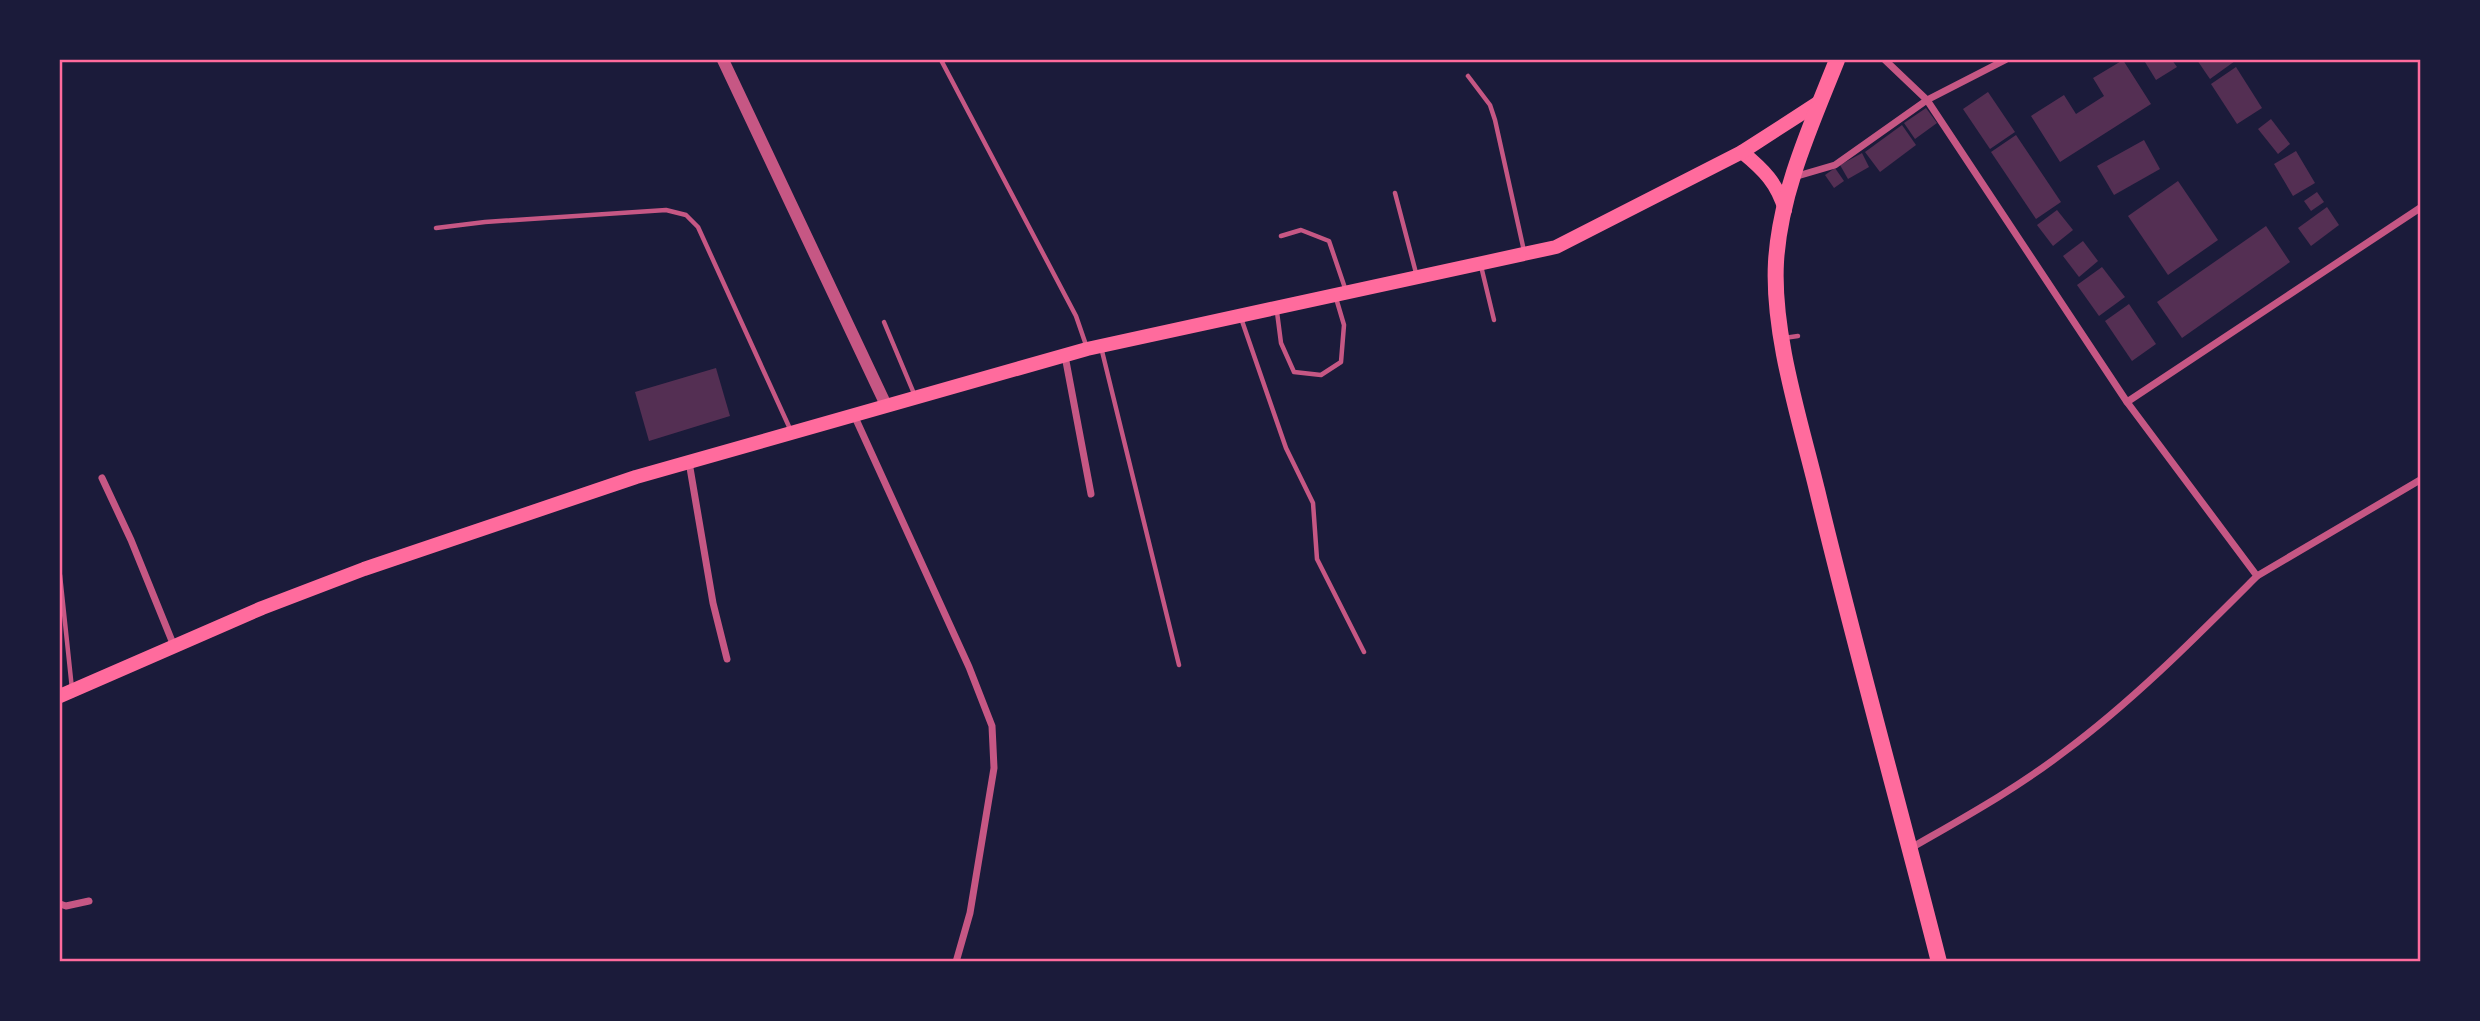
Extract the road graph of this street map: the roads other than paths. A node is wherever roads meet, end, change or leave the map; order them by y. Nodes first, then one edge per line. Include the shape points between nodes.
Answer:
1 (723, 60) edge
2 (941, 60) edge
3 (1837, 60) edge
4 (1885, 60) edge
5 (2005, 60) edge
6 (1468, 76) dead end
7 (1927, 100) junction
8 (1821, 101) junction
9 (1742, 152) junction
10 (1793, 177) junction
11 (1395, 193) dead end
12 (2420, 208) edge
13 (1785, 210) junction
14 (436, 229) dead end
15 (1281, 236) dead end
16 (1525, 255) junction
17 (1481, 264) junction
18 (1410, 277) junction
19 (1340, 293) junction
20 (1276, 308) junction
21 (1240, 316) junction
22 (1494, 320) dead end
23 (884, 322) dead end
24 (1094, 348) junction
25 (1065, 355) junction
26 (916, 396) junction
27 (2127, 402) junction
28 (886, 405) junction
29 (853, 414) junction
30 (790, 431) junction
31 (689, 462) junction
32 (102, 478) dead end
33 (2420, 480) edge
34 (1091, 494) dead end
35 (60, 575) edge
36 (2257, 576) junction
37 (174, 646) junction
38 (1364, 652) dead end
39 (727, 659) dead end
40 (1180, 666) dead end
41 (66, 693) edge
42 (1910, 848) junction
43 (89, 901) dead end
44 (60, 904) edge
45 (956, 961) edge
46 (1939, 961) edge

1 - 28 street
2 - 24 lane
3 - 8 main road
4 - 7 street
5 - 7 street
6 - 16 lane via 1490,105 1495,120
7 - 10 street via 1835,165
7 - 27 street
8 - 9 main road
8 - 10 main road
9 - 13 main road via 1766,171 1779,189
9 - 16 main road via 1588,233
10 - 13 main road
11 - 18 lane
12 - 27 street
13 - 42 main road via 1776,261 1777,299 1791,337 1831,548
14 - 30 lane via 666,211 686,215 698,227
15 - 19 lane via 1301,230 1329,241
16 - 17 main road
17 - 18 main road
17 - 22 lane
18 - 19 main road
19 - 20 main road
19 - 20 lane via 1344,325 1341,362 1321,375 1294,372 1286,359
20 - 21 main road
21 - 24 main road
21 - 38 lane via 1286,448 1313,503 1317,559
23 - 26 lane
24 - 25 main road
24 - 40 lane
25 - 26 main road
25 - 34 street
26 - 28 main road
27 - 36 street
28 - 29 main road
29 - 30 main road
29 - 45 street via 992,726 994,768 970,913
30 - 31 main road
31 - 37 main road via 364,569
31 - 39 street
32 - 37 street
33 - 36 street
35 - 41 lane
36 - 42 street via 2136,694 2064,753
37 - 41 main road
42 - 46 main road
43 - 44 street

